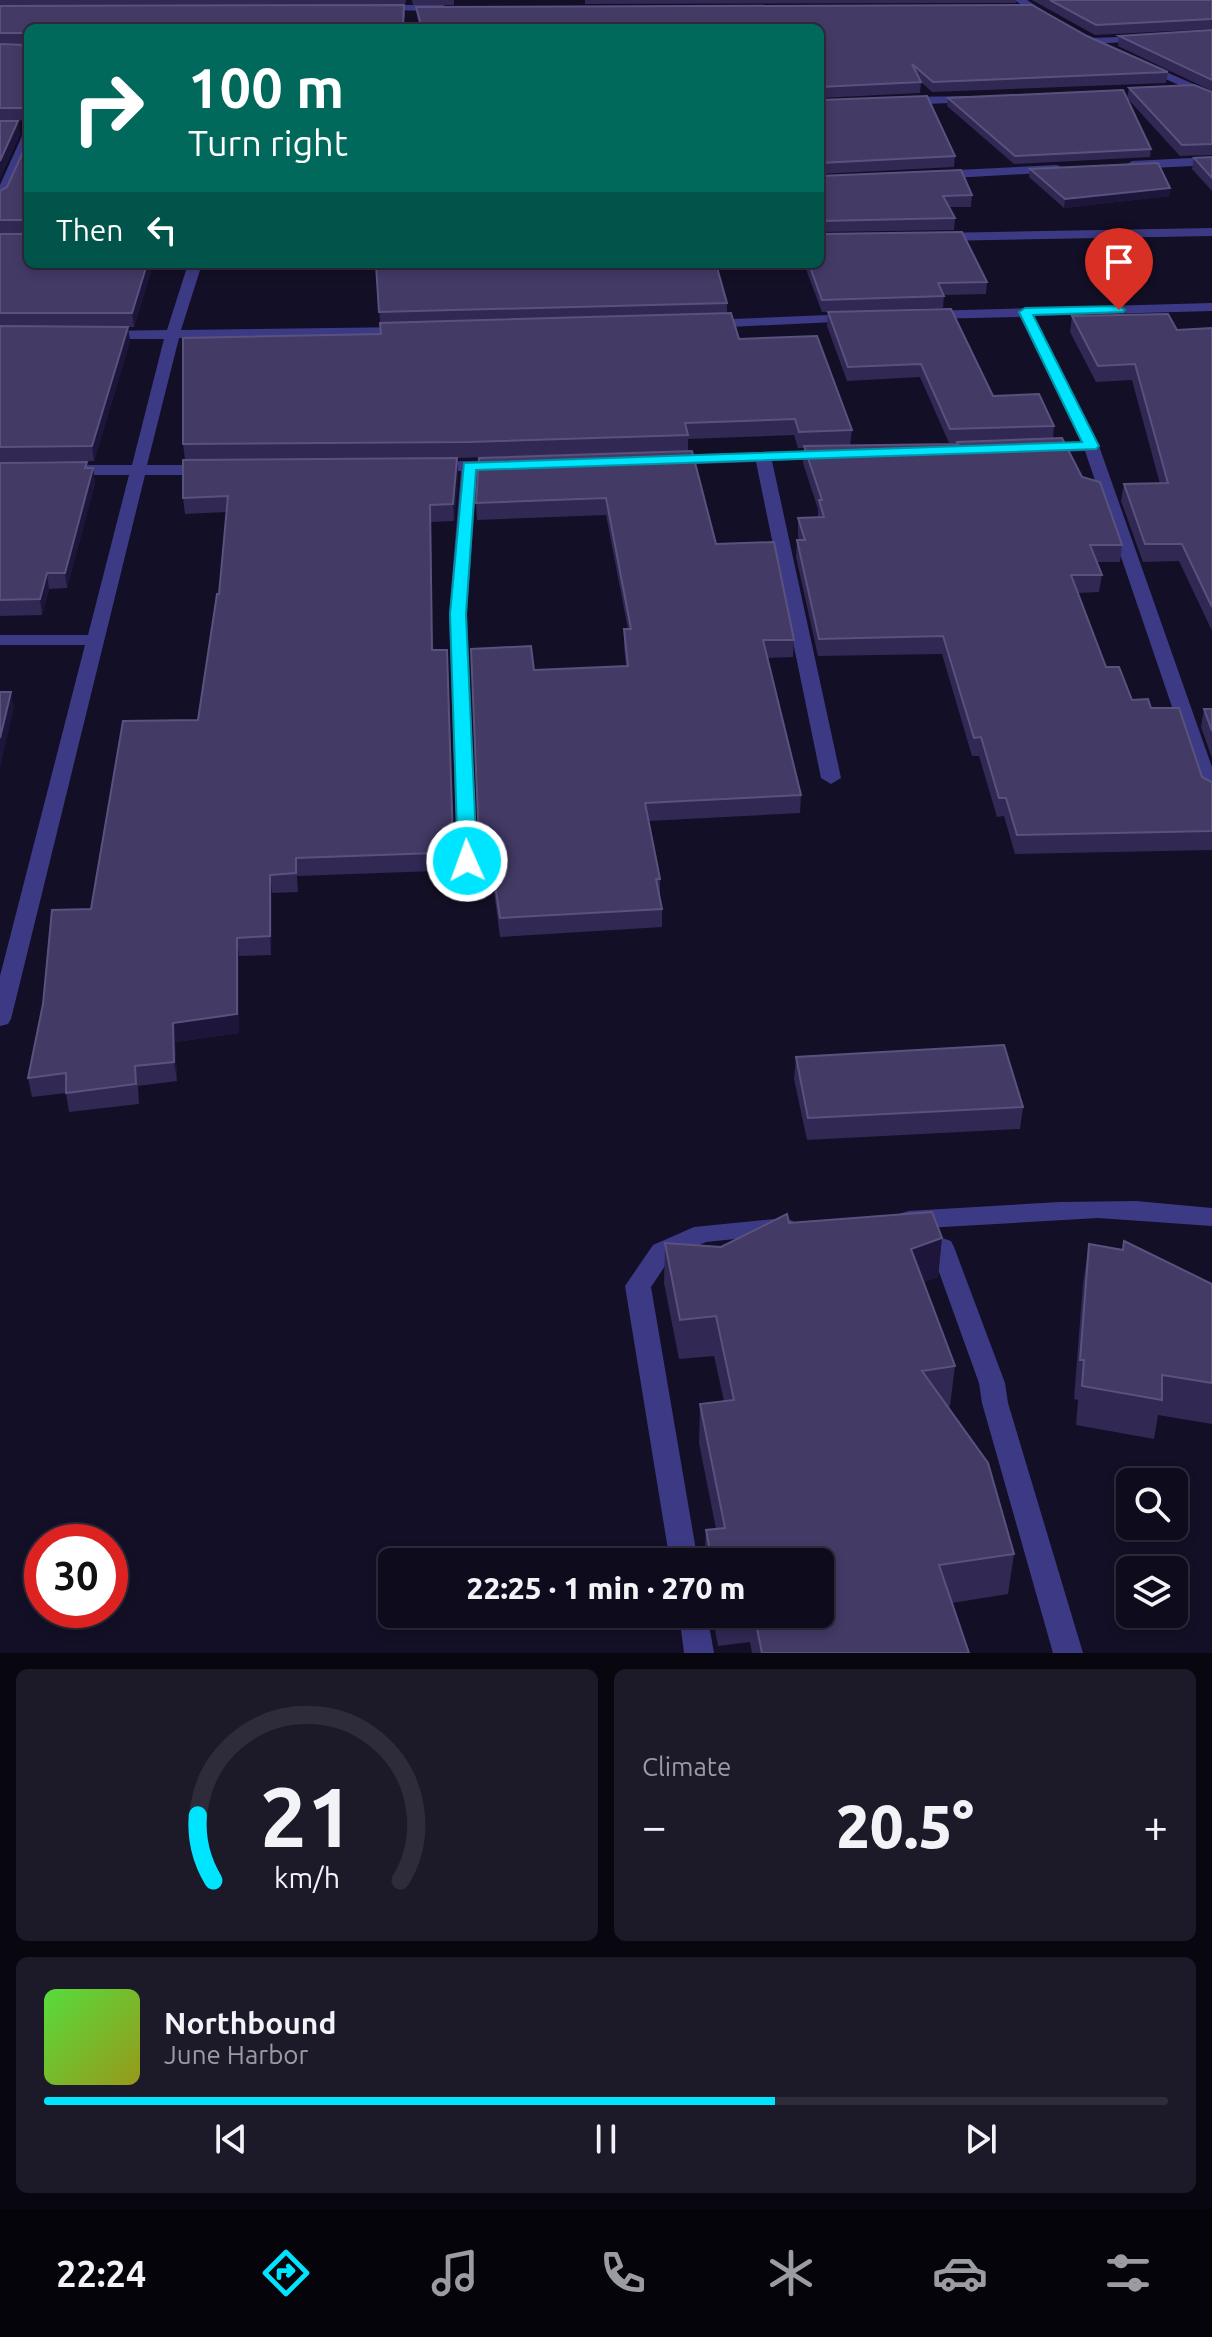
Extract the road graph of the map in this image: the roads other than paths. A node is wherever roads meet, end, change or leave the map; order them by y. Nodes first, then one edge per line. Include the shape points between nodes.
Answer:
1 (1019, 0) edge
2 (369, 8) edge
3 (449, 8) edge
4 (1003, 9) edge
5 (1035, 9) junction
6 (1057, 22) edge
7 (1151, 38) edge
8 (1116, 53) edge
9 (1129, 59) edge
10 (1194, 88) junction
11 (1162, 90) edge
12 (1212, 96) edge
13 (989, 97) edge
14 (894, 101) edge
15 (14, 127) edge
16 (24, 127) edge
17 (24, 145) edge
18 (1212, 161) edge
19 (1118, 166) edge
20 (1071, 169) edge
21 (914, 176) edge
22 (0, 199) edge
23 (1212, 232) edge
24 (926, 238) edge
25 (194, 268) edge
26 (1212, 307) edge
27 (1025, 312) junction
28 (914, 316) edge
29 (867, 318) edge
30 (695, 324) edge
31 (427, 331) edge
32 (94, 334) edge
33 (172, 336) junction
34 (1091, 446) junction
35 (1029, 448) edge
36 (841, 454) edge
37 (763, 457) junction
38 (655, 460) edge
39 (516, 465) edge
40 (469, 466) junction
41 (422, 467) edge
42 (46, 470) edge
43 (218, 470) edge
44 (139, 471) junction
45 (0, 640) edge
46 (97, 640) junction
47 (831, 778) dead end
48 (1212, 795) edge
49 (467, 861) edge
50 (0, 1019) edge
51 (1212, 1217) edge
52 (890, 1221) edge
53 (811, 1226) edge
54 (942, 1247) dead end
55 (682, 1548) edge
56 (695, 1628) edge
57 (699, 1653) edge
58 (1068, 1653) edge

1 - 5 street
2 - 3 street
4 - 5 street
5 - 6 street
7 - 8 street via 1085,38
9 - 10 street
10 - 11 street
10 - 12 street
13 - 14 street
15 - 16 street
17 - 22 street
18 - 19 street
20 - 21 street
23 - 24 street
25 - 33 street
26 - 27 street
27 - 28 street
27 - 34 street
29 - 30 street
31 - 33 street
32 - 33 street
33 - 44 street
34 - 35 street
34 - 48 street
36 - 37 street
37 - 38 street
37 - 47 street
39 - 40 street
40 - 41 street
40 - 49 street via 458,614
42 - 44 street
43 - 44 street
44 - 46 street
45 - 46 street
46 - 50 street
51 - 52 street via 1109,1209
53 - 55 street via 703,1233 662,1251 638,1286
54 - 58 street via 992,1383
56 - 57 street

